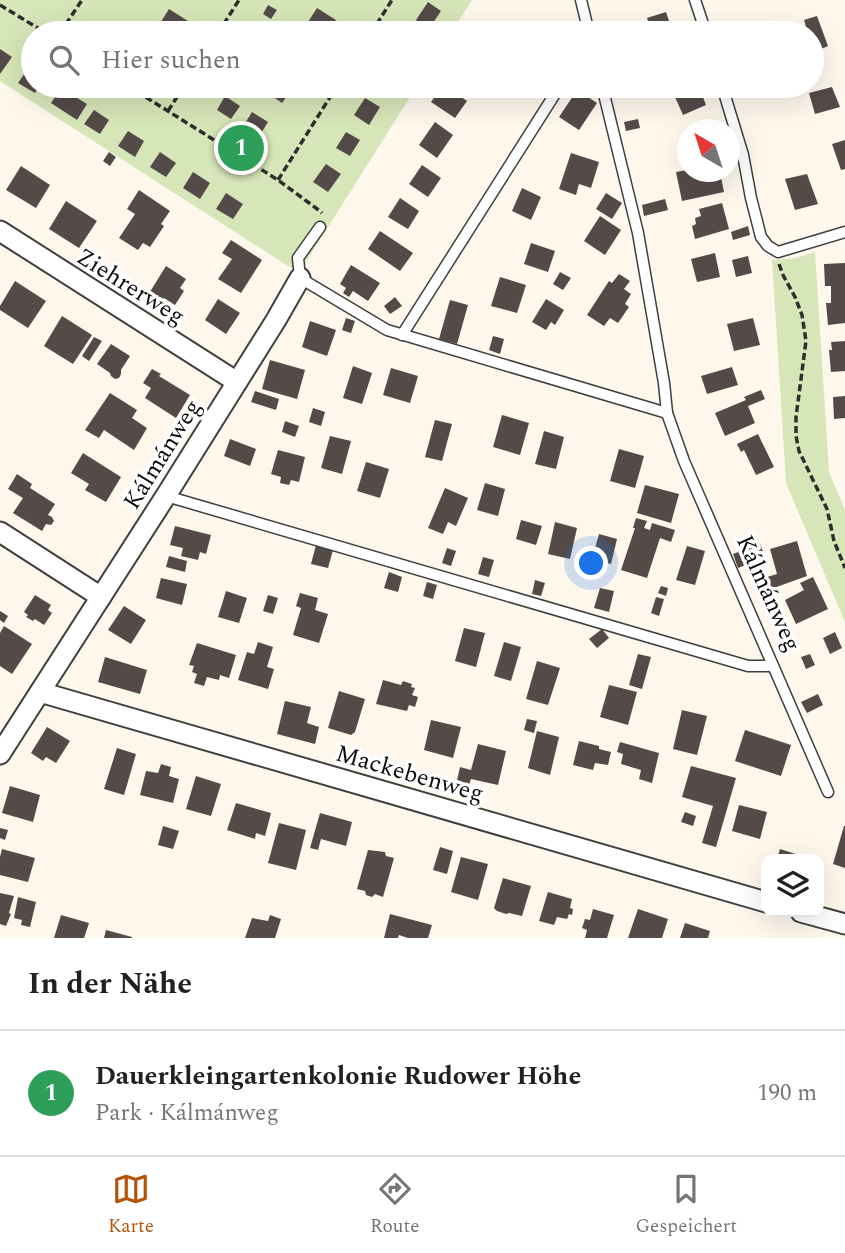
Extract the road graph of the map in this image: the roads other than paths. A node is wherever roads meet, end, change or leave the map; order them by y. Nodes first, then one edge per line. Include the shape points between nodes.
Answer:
1 (582, 0) edge
2 (695, 0) edge
3 (586, 21) edge
4 (702, 21) edge
5 (552, 98) edge
6 (605, 98) edge
7 (726, 98) edge
8 (320, 227) road end
9 (0, 231) edge
10 (845, 232) edge
11 (300, 278) junction
12 (402, 335) junction
13 (237, 382) junction
14 (667, 413) junction
15 (167, 494) junction
16 (0, 532) edge
17 (101, 597) junction
18 (774, 666) junction
19 (40, 692) junction
20 (0, 754) edge
21 (828, 792) dead end
22 (761, 901) edge
23 (819, 917) edge
24 (845, 924) edge

1 - 3 lane
2 - 4 lane
5 - 12 lane
6 - 14 lane, Kálmánweg via 638,233
7 - 10 lane via 761,237 768,246 778,252
8 - 11 lane via 298,258
9 - 13 street, Ziehrerweg
11 - 12 lane
11 - 13 street, Kálmánweg
12 - 14 lane
13 - 15 street, Kálmánweg
14 - 18 lane, Kálmánweg
15 - 17 street, Kálmánweg
15 - 18 lane via 748,666
16 - 17 street
17 - 19 street, Kálmánweg
18 - 21 lane, Kálmánweg
19 - 20 street, Kálmánweg
19 - 22 street, Mackebenweg
23 - 24 street

